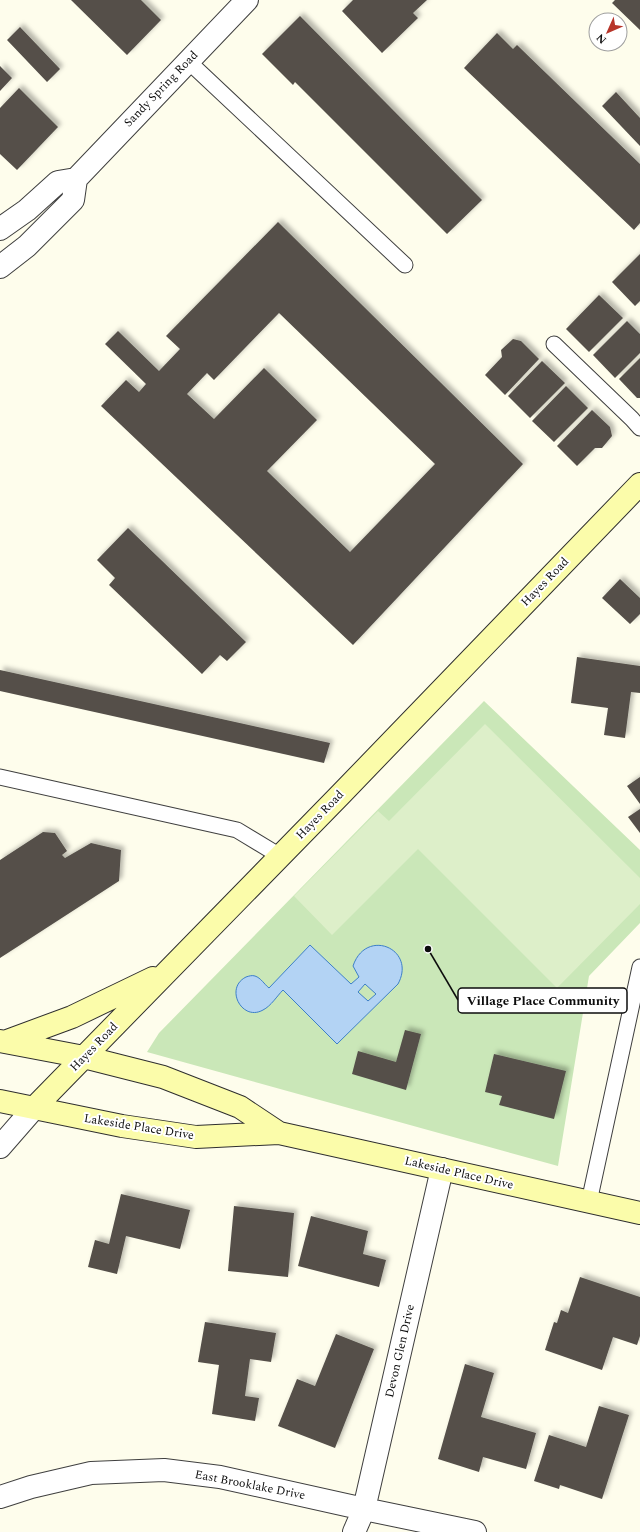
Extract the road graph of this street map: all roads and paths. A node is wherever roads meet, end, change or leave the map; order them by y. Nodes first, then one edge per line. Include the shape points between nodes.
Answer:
1 (246, 0) edge
2 (188, 61) junction
3 (76, 179) junction
4 (0, 229) edge
5 (404, 265) dead end
6 (0, 267) edge
7 (554, 344) dead end
8 (640, 428) edge
9 (640, 484) edge
10 (0, 777) edge
11 (280, 856) junction
12 (640, 967) edge
13 (170, 969) junction
14 (2, 1041) edge
15 (84, 1057) junction
16 (0, 1101) edge
17 (34, 1108) junction
18 (278, 1133) junction
19 (0, 1147) edge
20 (442, 1169) junction
21 (589, 1202) junction
22 (640, 1213) edge
23 (0, 1497) edge
24 (364, 1509) junction
25 (390, 1523) edge
26 (354, 1532) edge
27 (475, 1532) edge

1 - 2 street, Sandy Spring Road
2 - 3 street, Sandy Spring Road
2 - 5 lane
3 - 4 street via 58,182 27,210
3 - 6 street via 73,200 27,246
7 - 8 lane
9 - 11 street, Hayes Road
10 - 11 lane via 237,830
11 - 13 street, Hayes Road
12 - 21 lane
13 - 14 street via 72,1017
13 - 15 street, Hayes Road
14 - 15 street, Lakeside Place Drive
15 - 17 street, Hayes Road
15 - 18 street, Lakeside Place Drive via 163,1077 240,1107
16 - 17 street, Lakeside Place Drive
17 - 18 street, Lakeside Place Drive via 122,1126 196,1137
17 - 19 street, Hayes Road
18 - 20 street, Lakeside Place Drive
20 - 21 street, Lakeside Place Drive
20 - 24 street, Devon Glen Drive
21 - 22 street, Lakeside Place Drive
23 - 24 street, East Brooklake Drive via 91,1473 164,1470 220,1477
24 - 25 street, East Brooklake Drive
24 - 26 street, Devon Glen Drive
25 - 27 street, East Brooklake Drive

